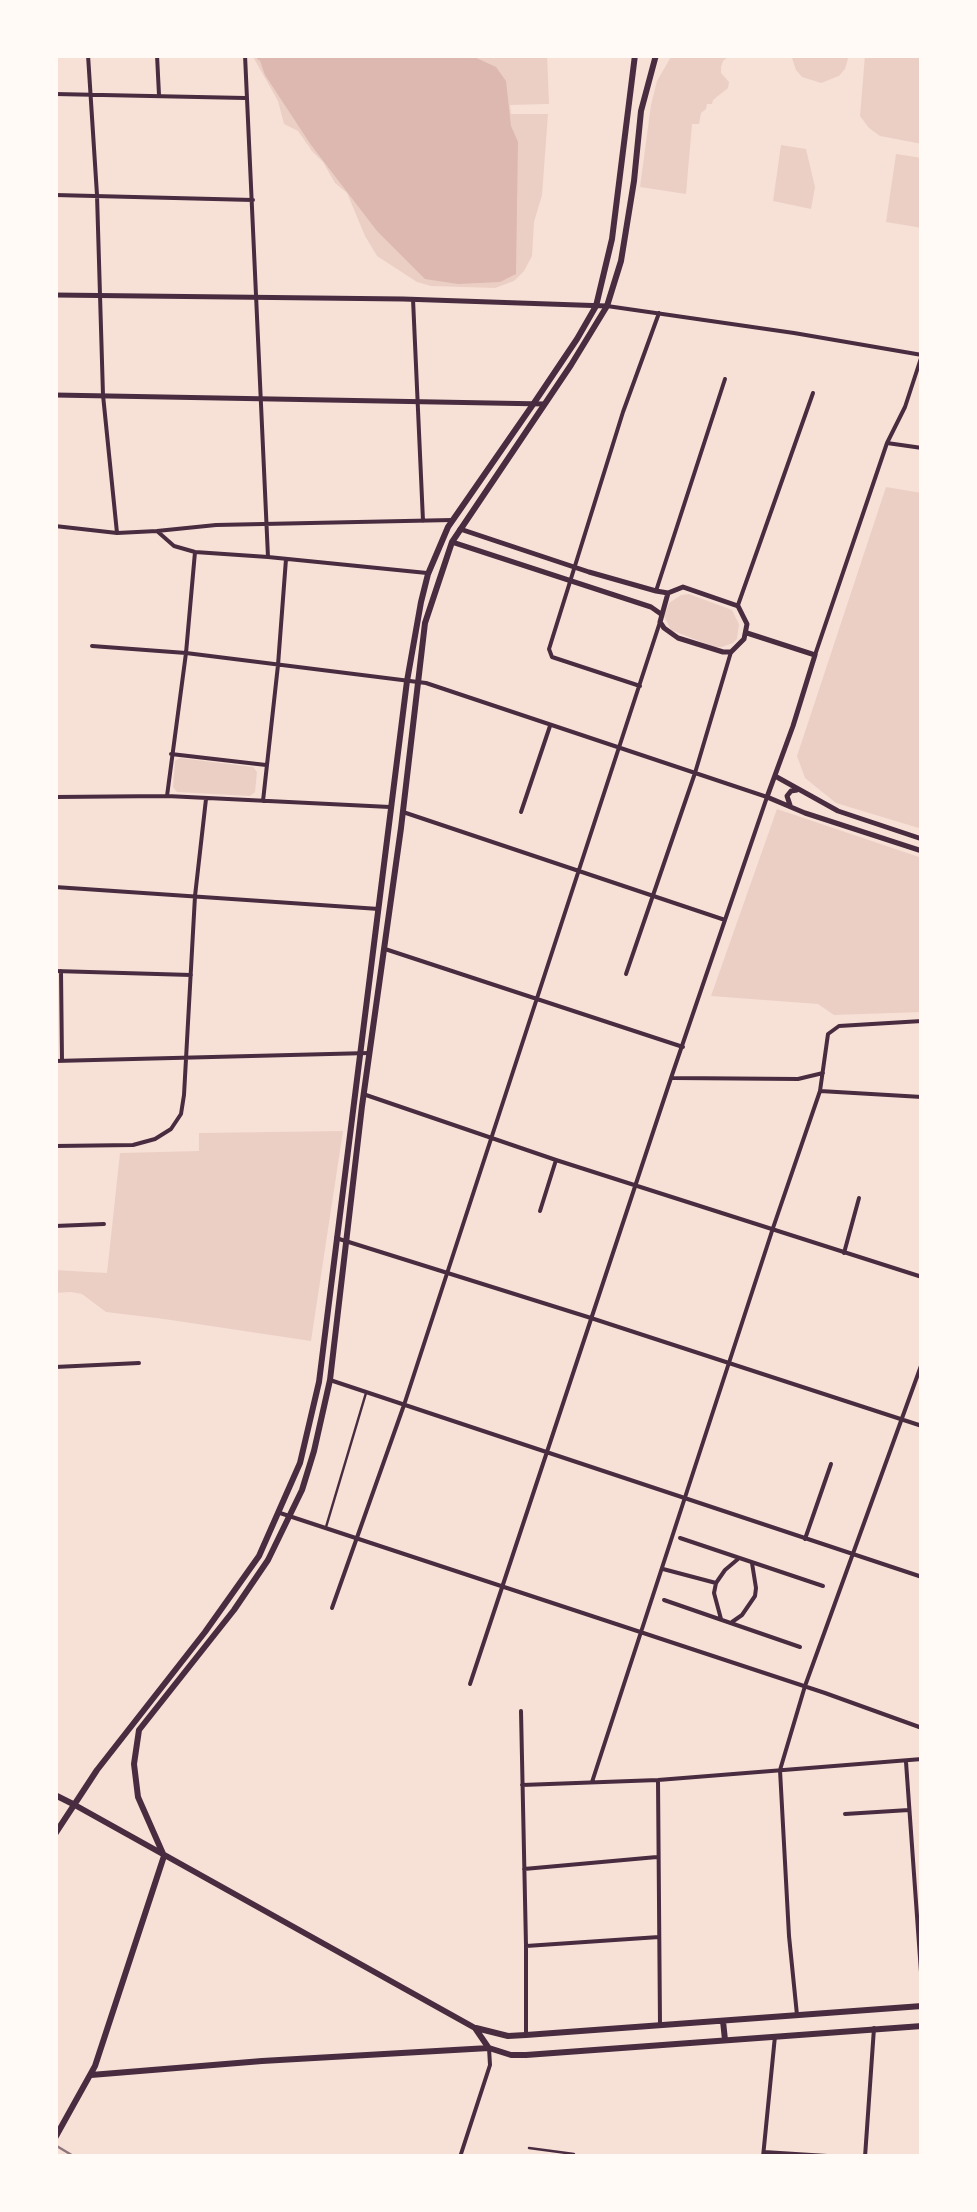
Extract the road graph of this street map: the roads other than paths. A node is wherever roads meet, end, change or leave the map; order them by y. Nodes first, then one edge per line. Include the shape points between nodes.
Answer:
1 (88, 55) edge
2 (157, 55) edge
3 (245, 55) edge
4 (635, 55) edge
5 (653, 56) edge
6 (55, 94) edge
7 (90, 94) junction
8 (160, 95) junction
9 (246, 98) junction
10 (55, 195) edge
11 (96, 196) junction
12 (253, 200) junction
13 (55, 295) edge
14 (100, 296) junction
15 (256, 296) junction
16 (413, 299) junction
17 (596, 306) junction
18 (607, 306) junction
19 (658, 313) junction
20 (922, 355) edge
21 (724, 379) dead end
22 (813, 393) dead end
23 (55, 394) edge
24 (103, 395) junction
25 (260, 398) junction
26 (419, 402) junction
27 (534, 404) junction
28 (545, 404) junction
29 (887, 443) junction
30 (922, 448) edge
31 (452, 520) junction
32 (424, 521) junction
33 (267, 525) junction
34 (55, 526) edge
35 (460, 529) junction
36 (157, 532) junction
37 (118, 534) junction
38 (452, 542) junction
39 (494, 542) junction
40 (195, 552) junction
41 (490, 554) junction
42 (268, 557) junction
43 (286, 559) junction
44 (575, 568) junction
45 (428, 574) junction
46 (570, 580) junction
47 (656, 591) junction
48 (668, 594) junction
49 (738, 606) junction
50 (660, 618) junction
51 (747, 633) junction
52 (92, 646) dead end
53 (731, 652) junction
54 (186, 653) junction
55 (815, 655) junction
56 (278, 665) junction
57 (406, 681) junction
58 (417, 682) junction
59 (641, 686) junction
60 (550, 726) junction
61 (620, 748) junction
62 (171, 754) junction
63 (266, 764) junction
64 (694, 772) junction
65 (774, 776) junction
66 (800, 791) junction
67 (166, 796) junction
68 (55, 797) edge
69 (206, 798) junction
70 (767, 798) junction
71 (262, 801) junction
72 (392, 807) junction
73 (795, 809) junction
74 (402, 812) junction
75 (521, 812) dead end
76 (922, 839) edge
77 (922, 852) edge
78 (580, 871) junction
79 (55, 887) edge
80 (195, 896) junction
81 (651, 896) junction
82 (378, 908) junction
83 (726, 920) junction
84 (385, 950) junction
85 (58, 971) edge
86 (626, 974) dead end
87 (190, 975) junction
88 (538, 998) junction
89 (922, 1021) edge
90 (683, 1047) junction
91 (360, 1053) junction
92 (369, 1053) junction
93 (185, 1058) junction
94 (58, 1061) edge
95 (823, 1073) junction
96 (671, 1078) junction
97 (355, 1091) junction
98 (820, 1091) junction
99 (364, 1094) junction
100 (922, 1097) edge
101 (493, 1138) junction
102 (55, 1146) edge
103 (556, 1160) junction
104 (636, 1185) junction
105 (860, 1198) dead end
106 (540, 1211) dead end
107 (104, 1224) dead end
108 (55, 1226) edge
109 (773, 1228) junction
110 (336, 1238) junction
111 (346, 1241) junction
112 (844, 1253) junction
113 (446, 1273) junction
114 (922, 1277) edge
115 (591, 1318) junction
116 (139, 1364) dead end
117 (728, 1364) junction
118 (922, 1364) edge
119 (55, 1368) edge
120 (330, 1380) junction
121 (366, 1393) junction
122 (404, 1406) junction
123 (902, 1420) junction
124 (922, 1426) edge
125 (546, 1452) junction
126 (831, 1464) dead end
127 (686, 1500) junction
128 (280, 1513) junction
129 (291, 1516) junction
130 (326, 1528) junction
131 (680, 1538) dead end
132 (357, 1539) junction
133 (805, 1539) junction
134 (854, 1556) junction
135 (739, 1559) junction
136 (752, 1564) junction
137 (662, 1568) junction
138 (922, 1577) edge
139 (716, 1583) junction
140 (823, 1586) dead end
141 (503, 1588) junction
142 (664, 1600) dead end
143 (332, 1608) dead end
144 (721, 1618) junction
145 (732, 1622) junction
146 (642, 1633) junction
147 (800, 1648) dead end
148 (470, 1684) dead end
149 (805, 1686) junction
150 (521, 1711) dead end
151 (922, 1728) edge
152 (922, 1759) edge
153 (906, 1760) junction
154 (780, 1770) junction
155 (658, 1780) junction
156 (592, 1782) junction
157 (522, 1784) junction
158 (55, 1795) edge
159 (73, 1804) junction
160 (909, 1810) junction
161 (844, 1814) dead end
162 (55, 1834) edge
163 (164, 1856) junction
164 (657, 1857) junction
165 (524, 1869) junction
166 (659, 1937) junction
167 (526, 1946) junction
168 (922, 1986) edge
169 (922, 2006) edge
170 (797, 2015) junction
171 (723, 2021) junction
172 (660, 2026) junction
173 (922, 2026) edge
174 (475, 2028) junction
175 (874, 2028) junction
176 (526, 2035) junction
177 (775, 2036) junction
178 (724, 2040) junction
179 (489, 2048) junction
180 (90, 2074) junction
181 (55, 2138) edge
182 (529, 2148) dead end
183 (763, 2154) edge
184 (460, 2157) edge
185 (574, 2157) edge
186 (842, 2157) edge
187 (865, 2157) edge

1 - 7 street
2 - 8 street
3 - 9 street
4 - 17 main road via 612,239
5 - 18 main road via 621,261
6 - 7 street
7 - 8 street
7 - 11 street
8 - 9 street
9 - 12 street
10 - 11 street
11 - 12 street
11 - 14 street
12 - 15 street
13 - 14 street
14 - 15 street
14 - 24 street
15 - 16 street
15 - 25 street
16 - 17 street
16 - 26 street
17 - 18 street
17 - 27 main road
18 - 19 street
18 - 28 main road
19 - 20 street
19 - 44 street
20 - 29 street
21 - 47 street
22 - 49 street
23 - 24 street
24 - 25 street
24 - 37 street
25 - 26 street
25 - 33 street
26 - 27 street
26 - 32 street
27 - 28 street
27 - 31 main road
28 - 35 main road
29 - 30 street
29 - 55 street
31 - 32 street
31 - 45 main road
32 - 33 street
33 - 36 street
33 - 42 street
34 - 37 street
35 - 38 main road
35 - 39 street
36 - 37 street
36 - 40 street
38 - 41 street
38 - 58 main road via 424,623
39 - 41 street
39 - 44 street
40 - 42 street
40 - 54 street
41 - 46 street
42 - 43 street
43 - 45 street
43 - 56 street
44 - 46 street
44 - 47 street
45 - 57 main road
46 - 50 street via 651,607
46 - 59 street via 552,657
47 - 48 street
48 - 49 street via 683,587
48 - 50 street
49 - 51 street
50 - 53 street via 678,638
50 - 59 street
51 - 53 street
51 - 55 street
52 - 54 street
53 - 64 street
54 - 56 street
54 - 62 street
55 - 65 street
56 - 57 street
56 - 63 street
57 - 58 street
57 - 72 main road
58 - 60 street
58 - 74 main road
59 - 61 street
60 - 61 street
60 - 75 street
61 - 64 street
61 - 78 street
62 - 63 street
62 - 67 street
63 - 71 street
64 - 70 street
64 - 81 street
65 - 66 street
65 - 70 street
66 - 73 street via 787,796
66 - 76 street
67 - 68 street
67 - 69 street
69 - 71 street
69 - 80 street
70 - 73 street
70 - 83 street
71 - 72 street
72 - 82 main road
73 - 77 street
74 - 78 street
74 - 84 main road
78 - 81 street
78 - 88 street
79 - 80 street
80 - 82 street
80 - 87 street
81 - 83 street
81 - 86 street
82 - 91 main road
83 - 90 street
84 - 88 street
84 - 92 main road
85 - 87 street
85 - 94 street
87 - 93 street
88 - 90 street
88 - 101 street
89 - 95 street via 839,1026 828,1034
90 - 96 street
91 - 92 street
91 - 93 street
91 - 97 main road
92 - 99 main road
93 - 94 street
93 - 102 street via 181,1114 171,1129 132,1145
95 - 96 street via 798,1079
95 - 98 street
96 - 104 street
97 - 99 street
97 - 110 main road
98 - 100 street
98 - 109 street
99 - 101 street
99 - 111 main road
101 - 103 street
101 - 113 street
103 - 104 street
103 - 106 street
104 - 109 street
104 - 115 street
105 - 112 street
107 - 108 street
109 - 112 street
109 - 117 street
110 - 111 street
110 - 128 main road via 317,1397
111 - 113 street
111 - 120 main road
112 - 114 street
113 - 115 street
113 - 122 street
115 - 117 street
115 - 125 street
116 - 119 street
117 - 123 street
117 - 127 street
118 - 123 street
120 - 121 street
120 - 129 main road
121 - 122 street
121 - 130 lane
122 - 125 street
122 - 132 street
123 - 124 street
123 - 134 street
125 - 127 street
125 - 141 street
126 - 133 street
127 - 133 street
127 - 137 street
128 - 129 street
128 - 159 main road via 237,1590
129 - 130 street
129 - 163 main road via 246,1595 139,1730 138,1797
130 - 132 street
131 - 135 street
132 - 141 street
132 - 143 street
133 - 134 street
134 - 138 street
134 - 149 street
135 - 136 street
135 - 139 street
136 - 140 street
136 - 145 street via 755,1596
137 - 139 street
137 - 146 street
139 - 144 street
141 - 146 street
141 - 148 street
142 - 144 street
144 - 145 street
145 - 147 street
146 - 149 street
146 - 156 street
149 - 151 street
149 - 154 street
150 - 157 street
152 - 153 street
153 - 154 street
153 - 160 street
154 - 155 street
154 - 170 street
155 - 156 street
155 - 164 street
156 - 157 street
157 - 165 street
158 - 159 main road
159 - 162 main road
159 - 163 main road
160 - 161 street
160 - 168 street
163 - 174 main road
163 - 180 main road
164 - 165 street
164 - 166 street
165 - 167 street
166 - 167 street
166 - 172 street
167 - 176 street
169 - 170 main road
170 - 171 main road
171 - 172 main road
171 - 178 main road
172 - 176 main road
173 - 175 main road
174 - 176 main road
174 - 179 main road
175 - 177 main road
175 - 187 street
177 - 178 main road
177 - 183 street
178 - 179 main road via 526,2055
179 - 180 main road
179 - 184 street via 490,2065
180 - 181 main road
182 - 185 lane
183 - 186 street

